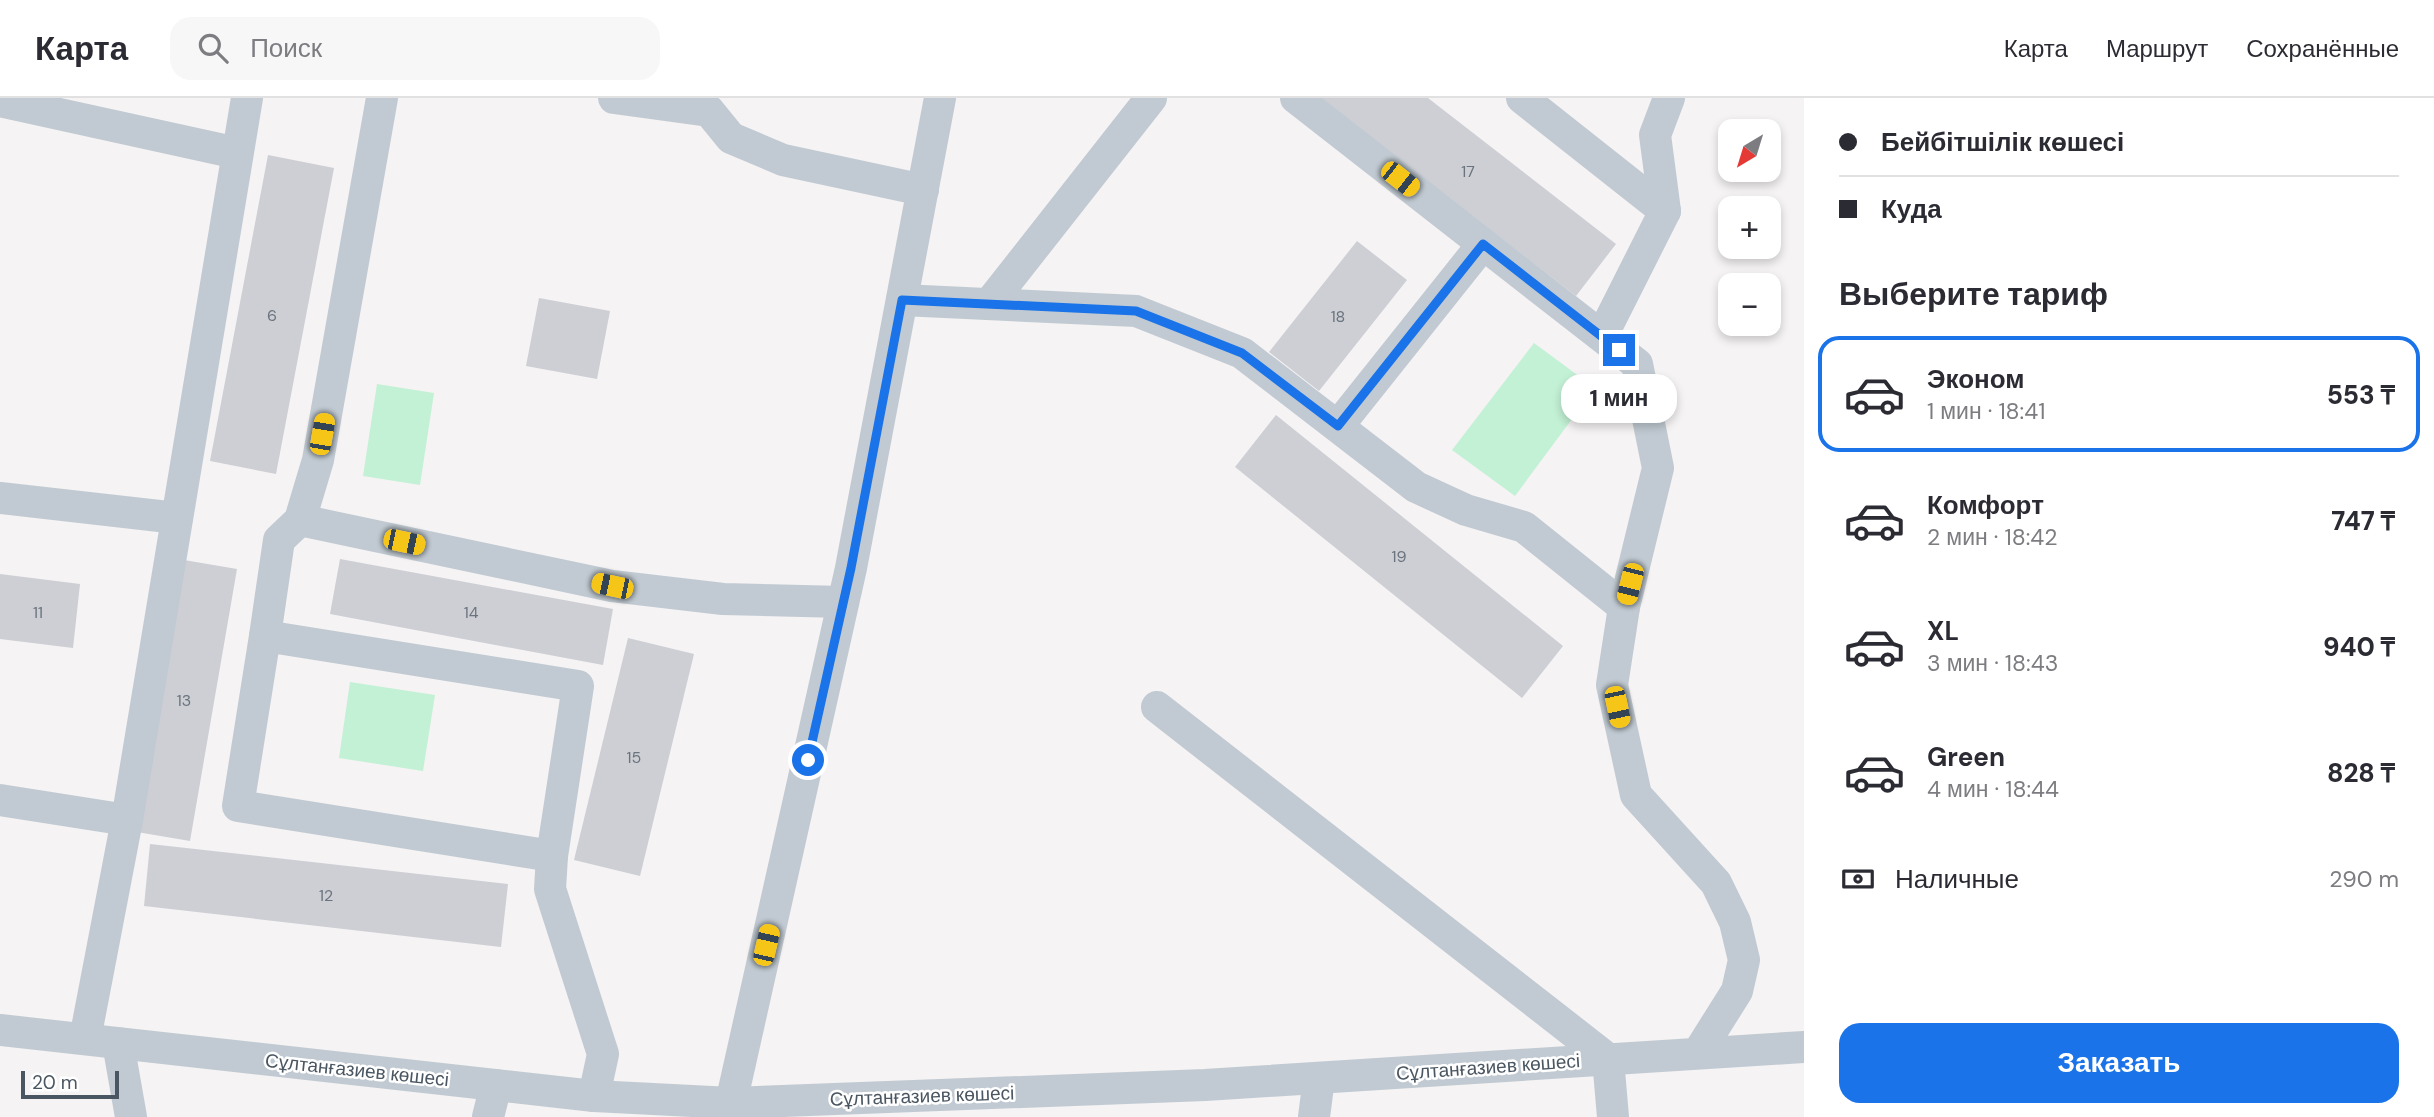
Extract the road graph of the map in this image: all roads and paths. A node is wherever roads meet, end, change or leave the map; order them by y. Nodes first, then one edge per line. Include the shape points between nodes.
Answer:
1 (247, 98) edge
2 (382, 98) edge
3 (614, 98) edge
4 (940, 98) edge
5 (1150, 98) edge
6 (1296, 98) edge
7 (1522, 98) edge
8 (1669, 98) edge
9 (0, 101) edge
10 (702, 104) edge
11 (237, 153) junction
12 (923, 190) junction
13 (1665, 211) junction
14 (1483, 244) junction
15 (902, 300) junction
16 (990, 303) junction
17 (1602, 336) junction
18 (1338, 426) junction
19 (0, 498) edge
20 (177, 518) junction
21 (300, 520) junction
22 (843, 602) junction
23 (1624, 607) junction
24 (265, 636) junction
25 (1157, 708) dead end
26 (0, 800) edge
27 (127, 820) junction
28 (552, 856) junction
29 (0, 1030) edge
30 (85, 1039) junction
31 (118, 1043) junction
32 (1804, 1046) edge
33 (1698, 1053) junction
34 (1608, 1059) junction
35 (1319, 1078) junction
36 (496, 1085) junction
37 (594, 1096) junction
38 (731, 1103) junction
39 (1010, 1105) edge
40 (131, 1117) edge
41 (488, 1117) edge
42 (1314, 1117) edge
43 (1612, 1117) edge

1 - 11 street
2 - 21 street via 318,460
3 - 10 street
4 - 12 street
5 - 16 street
6 - 14 street
7 - 13 street
8 - 13 street via 1655,135
9 - 11 street
10 - 12 street via 731,138 783,160
11 - 20 street
12 - 15 street
13 - 17 street
14 - 17 street
14 - 18 street
15 - 16 street
15 - 22 street
16 - 18 street via 1136,311 1242,353
17 - 23 street via 1637,364 1658,468
18 - 23 street via 1416,487 1466,510 1524,527
19 - 20 street
20 - 27 street
21 - 22 street via 612,586 723,598
21 - 24 street via 279,540
22 - 38 street
23 - 33 street via 1612,685 1636,795 1716,883 1735,922 1744,960 1737,991
24 - 28 street via 578,686
24 - 28 street via 238,806
25 - 34 street
26 - 27 street
27 - 30 street
28 - 37 street via 550,889 603,1054
29 - 30 street, Сұлтанғазиев көшесі
30 - 31 street, Сұлтанғазиев көшесі
31 - 36 street, Сұлтанғазиев көшесі
31 - 40 street
32 - 33 street, Сұлтанғазиев көшесі
33 - 34 street, Сұлтанғазиев көшесі
34 - 35 street, Сұлтанғазиев көшесі
34 - 43 street
35 - 39 street, Сұлтанғазиев көшесі
35 - 42 street
36 - 37 street, Сұлтанғазиев көшесі
36 - 41 street
37 - 38 street, Сұлтанғазиев көшесі
38 - 39 street, Сұлтанғазиев көшесі

